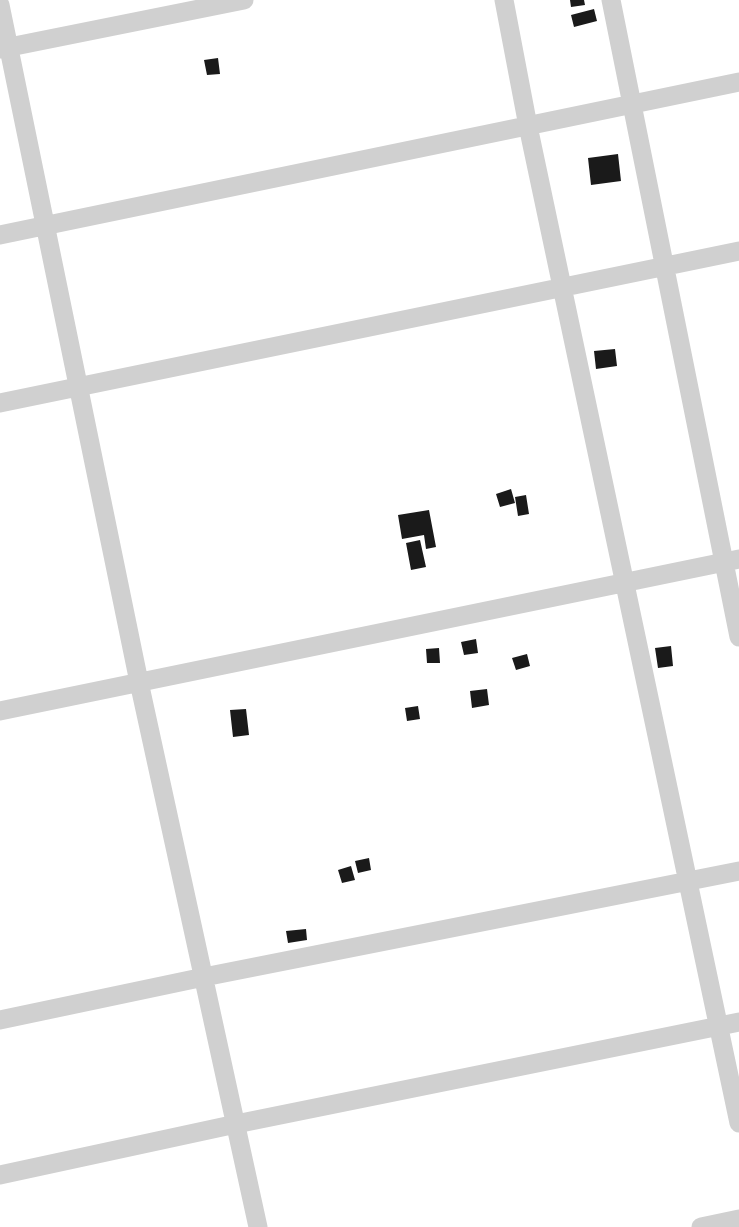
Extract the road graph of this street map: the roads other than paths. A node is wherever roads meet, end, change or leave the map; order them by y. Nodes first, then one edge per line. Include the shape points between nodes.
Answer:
1 (244, 0) edge
2 (504, 0) edge
3 (611, 0) edge
4 (0, 5) edge
5 (4, 48) edge
6 (739, 82) edge
7 (631, 104) junction
8 (528, 126) junction
9 (45, 225) junction
10 (0, 235) edge
11 (739, 251) edge
12 (666, 266) junction
13 (563, 289) junction
14 (79, 386) junction
15 (0, 403) edge
16 (731, 561) edge
17 (625, 584) junction
18 (739, 637) edge
19 (140, 682) junction
20 (0, 711) edge
21 (739, 871) edge
22 (689, 882) junction
23 (204, 977) junction
24 (0, 1020) edge
25 (739, 1022) edge
26 (719, 1027) junction
27 (739, 1123) edge
28 (236, 1124) junction
29 (0, 1175) edge
30 (739, 1219) edge
31 (258, 1227) edge
32 (701, 1227) edge

1 - 5 street
2 - 8 street
3 - 7 street
4 - 5 street
5 - 9 street
6 - 7 street
7 - 8 street
7 - 12 street
8 - 9 street
8 - 13 street
9 - 10 street
9 - 14 street
11 - 12 street
12 - 13 street
12 - 16 street
13 - 14 street
13 - 17 street
14 - 15 street
14 - 19 street
16 - 17 street
16 - 18 street
17 - 19 street
17 - 22 street
19 - 20 street
19 - 23 street
21 - 22 street
22 - 23 street
22 - 26 street
23 - 24 street
23 - 28 street
25 - 26 street
26 - 27 street
26 - 28 street
28 - 29 street
28 - 31 street
30 - 32 street

